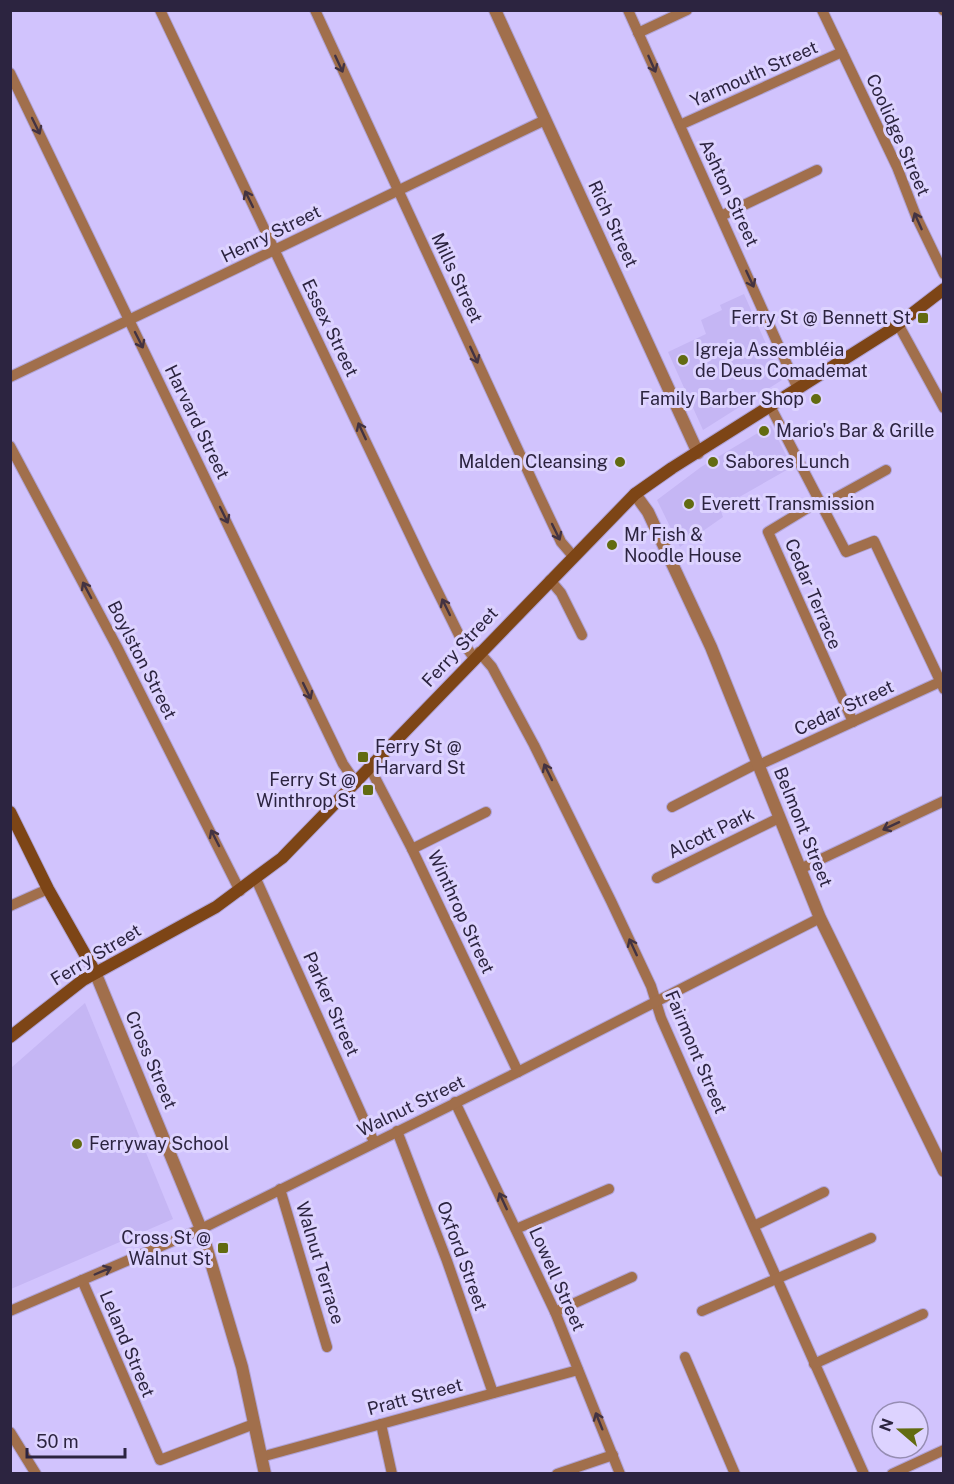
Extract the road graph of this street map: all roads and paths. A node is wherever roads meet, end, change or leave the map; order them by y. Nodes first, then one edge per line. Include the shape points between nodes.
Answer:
1 (160, 10) edge
2 (315, 10) edge
3 (495, 10) edge
4 (628, 10) edge
5 (687, 10) edge
6 (822, 10) edge
7 (638, 33) junction
8 (842, 52) junction
9 (10, 74) edge
10 (545, 120) junction
11 (680, 125) junction
12 (817, 170) dead end
13 (398, 190) junction
14 (721, 216) junction
15 (275, 252) junction
16 (944, 274) edge
17 (944, 289) edge
18 (128, 320) junction
19 (898, 324) junction
20 (10, 376) edge
21 (798, 389) junction
22 (770, 406) junction
23 (944, 408) edge
24 (10, 446) edge
25 (698, 453) junction
26 (886, 470) dead end
27 (635, 494) junction
28 (820, 503) junction
29 (573, 556) junction
30 (550, 580) junction
31 (582, 635) dead end
32 (477, 655) junction
33 (942, 683) edge
34 (853, 722) junction
35 (758, 764) junction
36 (370, 768) junction
37 (356, 783) junction
38 (944, 801) edge
39 (672, 807) dead end
40 (10, 812) edge
41 (486, 812) dead end
42 (779, 818) junction
43 (412, 849) junction
44 (800, 869) junction
45 (657, 878) dead end
46 (256, 879) junction
47 (48, 889) junction
48 (240, 891) junction
49 (10, 906) edge
50 (820, 918) junction
51 (95, 972) junction
52 (655, 1001) junction
53 (10, 1037) edge
54 (518, 1072) junction
55 (455, 1102) junction
56 (397, 1131) junction
57 (374, 1142) junction
58 (938, 1148) edge
59 (944, 1172) edge
60 (280, 1189) junction
61 (609, 1189) dead end
62 (824, 1192) dead end
63 (754, 1226) junction
64 (201, 1228) junction
65 (516, 1229) junction
66 (871, 1238) dead end
67 (632, 1277) dead end
68 (778, 1278) junction
69 (82, 1280) junction
70 (10, 1311) edge
71 (702, 1311) dead end
72 (555, 1312) junction
73 (923, 1314) dead end
74 (327, 1347) dead end
75 (685, 1357) dead end
76 (814, 1364) junction
77 (578, 1370) junction
78 (493, 1393) junction
79 (254, 1424) junction
80 (381, 1424) junction
81 (10, 1432) edge
82 (944, 1450) edge
83 (613, 1455) junction
84 (261, 1457) junction
85 (36, 1473) edge
86 (265, 1473) edge
87 (392, 1473) edge
88 (557, 1473) edge
89 (620, 1473) edge
90 (735, 1473) edge
91 (864, 1473) edge
92 (892, 1473) edge

15 -> 1 street, Essex Street
2 -> 13 street, Mills Street
3 - 10 street, Rich Street
4 - 7 street, Ashton Street
5 - 7 street
6 - 8 street, Coolidge Street
7 -> 11 street, Ashton Street
8 - 11 street, Yarmouth Street
16 -> 8 street, Coolidge Street
9 -> 18 street, Harvard Street
10 - 13 street, Henry Street
10 - 25 street, Rich Street
11 - 14 street, Ashton Street
12 - 14 street
13 - 15 street, Henry Street
13 -> 29 street, Mills Street via 561,542
14 -> 21 street, Ashton Street
15 - 18 street, Henry Street
32 -> 15 street, Essex Street via 458,632
17 - 19 main road, Ferry Street
18 - 20 street, Henry Street
18 -> 37 street, Harvard Street via 343,764
19 - 21 main road, Ferry Street
19 - 23 street
21 - 22 main road, Ferry Street
22 - 25 main road, Ferry Street
22 - 28 street
48 -> 24 street, Boylston Street
25 - 27 main road, Ferry Street
26 - 28 street
27 - 29 main road, Ferry Street
27 - 35 street, Belmont Street via 648,512 711,647
28 - 33 street via 846,552 874,541
28 - 34 street, Cedar Terrace via 768,532
29 - 30 main road, Ferry Street
30 - 31 street
30 - 32 main road, Ferry Street
32 - 36 main road, Ferry Street
52 -> 32 street, Fairmont Street via 534,745 492,667
33 - 34 street, Cedar Street
34 - 35 street, Cedar Street
35 - 39 street, Cedar Street
35 - 42 street, Belmont Street
36 - 37 main road, Ferry Street
36 - 43 street, Winthrop Street
37 - 46 main road, Ferry Street
38 -> 44 street
40 - 47 main road, Cross Street
41 - 43 street
42 - 44 street, Belmont Street
42 - 45 street, Alcott Park
43 - 54 street, Winthrop Street
44 - 50 street, Belmont Street
46 - 48 main road, Ferry Street
46 - 57 street, Parker Street
47 - 49 street
47 - 51 main road, Cross Street
48 - 51 main road, Ferry Street
50 - 52 street, Walnut Street
50 - 58 street, Belmont Street
51 - 53 main road, Ferry Street
51 - 64 street, Cross Street
52 - 54 street, Walnut Street
52 - 63 street, Fairmont Street
54 - 55 street, Walnut Street
55 - 56 street, Walnut Street
65 -> 55 street, Lowell Street
56 - 57 street, Walnut Street
56 - 78 street, Oxford Street
57 - 60 street, Walnut Street
58 - 59 street, Belmont Street
60 - 64 street, Walnut Street
60 - 74 street, Walnut Terrace
61 - 65 street
62 - 63 street
63 - 68 street, Fairmont Street
69 -> 64 street, Walnut Street
64 - 79 street, Cross Street via 242,1367
65 - 72 street, Lowell Street
66 - 68 street
67 - 72 street
68 - 71 street
68 - 76 street, Fairmont Street
69 - 70 street, Walnut Street
69 - 79 street, Leland Street via 160,1460
72 - 77 street, Lowell Street
73 - 76 street
75 - 90 street
76 - 91 street, Fairmont Street
77 - 78 street, Pratt Street
83 -> 77 street, Lowell Street
78 - 80 street, Pratt Street
79 - 84 street, Cross Street
80 - 84 street, Pratt Street
80 - 87 street
81 - 85 street
82 - 92 street
83 - 88 street
83 - 89 street, Lowell Street
84 - 86 street, Cross Street

